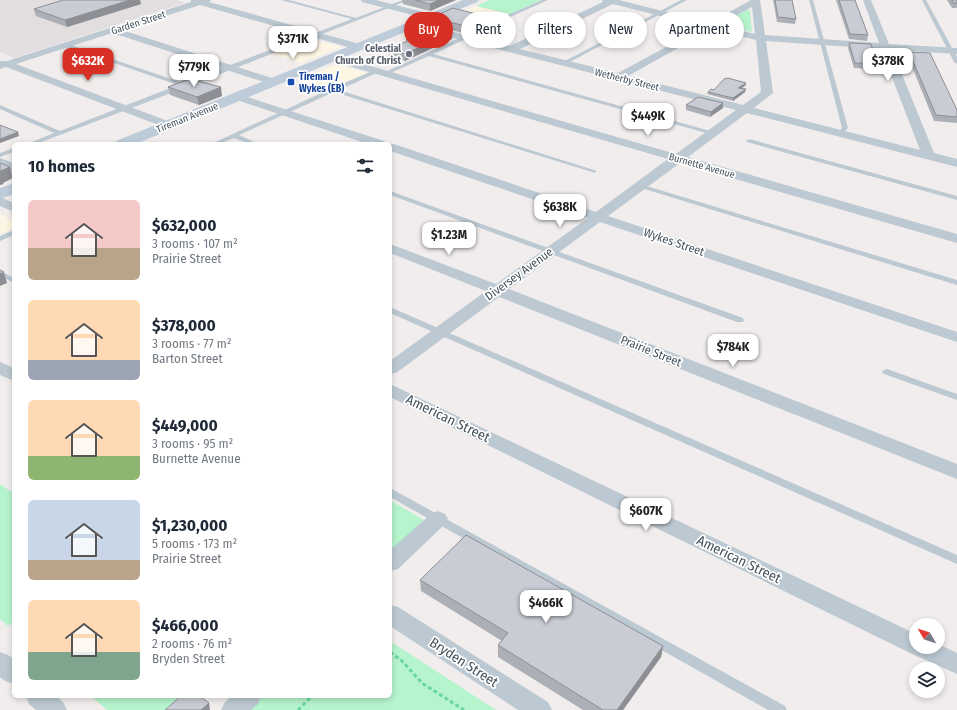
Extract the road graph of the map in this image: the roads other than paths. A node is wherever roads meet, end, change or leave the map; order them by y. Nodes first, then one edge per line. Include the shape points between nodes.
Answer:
1 (283, 0) edge
2 (365, 0) edge
3 (407, 0) edge
4 (474, 0) edge
5 (546, 0) edge
6 (611, 0) edge
7 (685, 0) edge
8 (756, 0) edge
9 (811, 0) edge
10 (867, 0) edge
11 (924, 0) edge
12 (199, 1) edge
13 (390, 6) junction
14 (413, 12) edge
15 (444, 12) edge
16 (655, 12) edge
17 (660, 12) edge
18 (734, 12) edge
19 (516, 14) edge
20 (655, 15) edge
21 (356, 19) junction
22 (404, 29) edge
23 (112, 30) junction
24 (744, 34) edge
25 (316, 35) junction
26 (461, 38) edge
27 (760, 38) junction
28 (823, 42) junction
29 (66, 45) junction
30 (886, 46) junction
31 (359, 47) junction
32 (502, 48) edge
33 (670, 48) edge
34 (510, 50) junction
35 (954, 51) edge
36 (428, 54) junction
37 (332, 58) junction
38 (957, 62) edge
39 (564, 63) junction
40 (2, 64) edge
41 (230, 68) junction
42 (381, 72) junction
43 (619, 77) junction
44 (274, 82) junction
45 (185, 86) junction
46 (332, 90) junction
47 (238, 97) junction
48 (0, 108) edge
49 (125, 108) junction
50 (745, 109) junction
51 (285, 112) junction
52 (169, 125) junction
53 (60, 132) junction
54 (712, 133) junction
55 (840, 134) junction
56 (233, 136) junction
57 (35, 142) edge
58 (131, 142) edge
59 (219, 142) edge
60 (250, 142) edge
61 (374, 142) edge
62 (749, 142) dead end
63 (392, 148) edge
64 (12, 151) edge
65 (0, 155) edge
66 (929, 156) junction
67 (678, 158) junction
68 (0, 162) edge
69 (957, 163) edge
70 (12, 167) edge
71 (594, 171) dead end
72 (640, 186) junction
73 (12, 189) edge
74 (0, 194) edge
75 (392, 194) edge
76 (957, 198) edge
77 (0, 201) edge
78 (12, 207) edge
79 (598, 217) junction
80 (12, 233) edge
81 (0, 239) edge
82 (957, 239) edge
83 (392, 249) edge
84 (550, 251) junction
85 (0, 273) edge
86 (12, 280) edge
87 (957, 283) edge
88 (497, 290) junction
89 (392, 311) edge
90 (740, 320) dead end
91 (441, 332) junction
92 (957, 337) edge
93 (0, 367) edge
94 (392, 368) edge
95 (887, 372) dead end
96 (12, 375) edge
97 (392, 391) edge
98 (957, 397) edge
99 (957, 472) edge
100 (392, 493) edge
101 (438, 519) junction
102 (957, 560) edge
103 (392, 561) edge
104 (392, 615) edge
105 (909, 642) edge
106 (936, 654) edge
107 (0, 662) edge
108 (957, 664) edge
109 (12, 672) edge
110 (40, 698) edge
111 (247, 698) edge
112 (54, 710) edge
113 (234, 710) edge
114 (539, 710) edge
115 (780, 710) edge

1 - 21 lane
2 - 13 street
3 - 13 lane
4 - 15 street, Tireman Avenue
5 - 19 lane
6 - 16 street
6 - 34 street
7 - 17 lane
8 - 18 street
8 - 27 street
9 - 28 lane
10 - 30 street
11 - 35 lane
12 - 23 street, Garden Street
12 - 25 street
13 - 14 street
13 - 21 lane
20 - 39 lane
21 - 25 lane
22 - 31 street, Tireman Avenue
23 - 29 street, Garden Street
23 - 41 street
24 - 27 street
25 - 31 street
25 - 41 lane
26 - 36 lane
27 - 28 street
27 - 50 street, Diversey Avenue via 767,93
28 - 30 street
28 - 55 lane via 845,128
29 - 40 street, Garden Street
29 - 45 lane
30 - 35 street
30 - 66 street
31 - 37 street, Tireman Avenue
32 - 34 street, Wetherby Street
33 - 43 street
34 - 39 street, Wetherby Street
35 - 38 lane
36 - 42 lane
36 - 54 lane
37 - 42 street, Burnette Avenue
37 - 44 street, Tireman Avenue
39 - 43 street, Wetherby Street
40 - 49 street
41 - 44 street
41 - 45 lane
42 - 46 lane
42 - 67 street, Burnette Avenue
43 - 50 street, Wetherby Street
44 - 47 street, Tireman Avenue
45 - 49 lane
46 - 51 lane
46 - 71 lane
47 - 51 street
47 - 52 street, Tireman Avenue
48 - 53 lane
49 - 52 street
49 - 53 lane
50 - 54 street, Diversey Avenue
50 - 55 street, Wetherby Street
51 - 56 lane
51 - 61 street
52 - 58 street, Tireman Avenue
53 - 57 lane
54 - 67 street, Diversey Avenue
55 - 66 street, Wetherby Street
56 - 59 lane
56 - 60 lane
62 - 76 lane
63 - 79 street, Wykes Street
64 - 65 lane
66 - 69 street, Wetherby Street
67 - 72 street, Diversey Avenue
67 - 82 street, Burnette Avenue
68 - 70 street
72 - 79 street, Diversey Avenue
72 - 87 lane
73 - 74 street
75 - 84 lane
77 - 78 street
79 - 84 street, Diversey Avenue
79 - 92 street, Wykes Street
80 - 81 lane
83 - 88 street, Prairie Street
84 - 88 street, Diversey Avenue
84 - 90 lane
85 - 86 lane
88 - 91 street, Diversey Avenue
88 - 99 street, Prairie Street
89 - 91 lane
91 - 94 street, Diversey Avenue
91 - 102 lane
93 - 96 street
95 - 98 lane
97 - 105 street, American Street
100 - 101 lane
101 - 103 street
101 - 115 lane
104 - 114 street, Bryden Street
106 - 108 street
107 - 109 street
110 - 112 street
111 - 113 street

